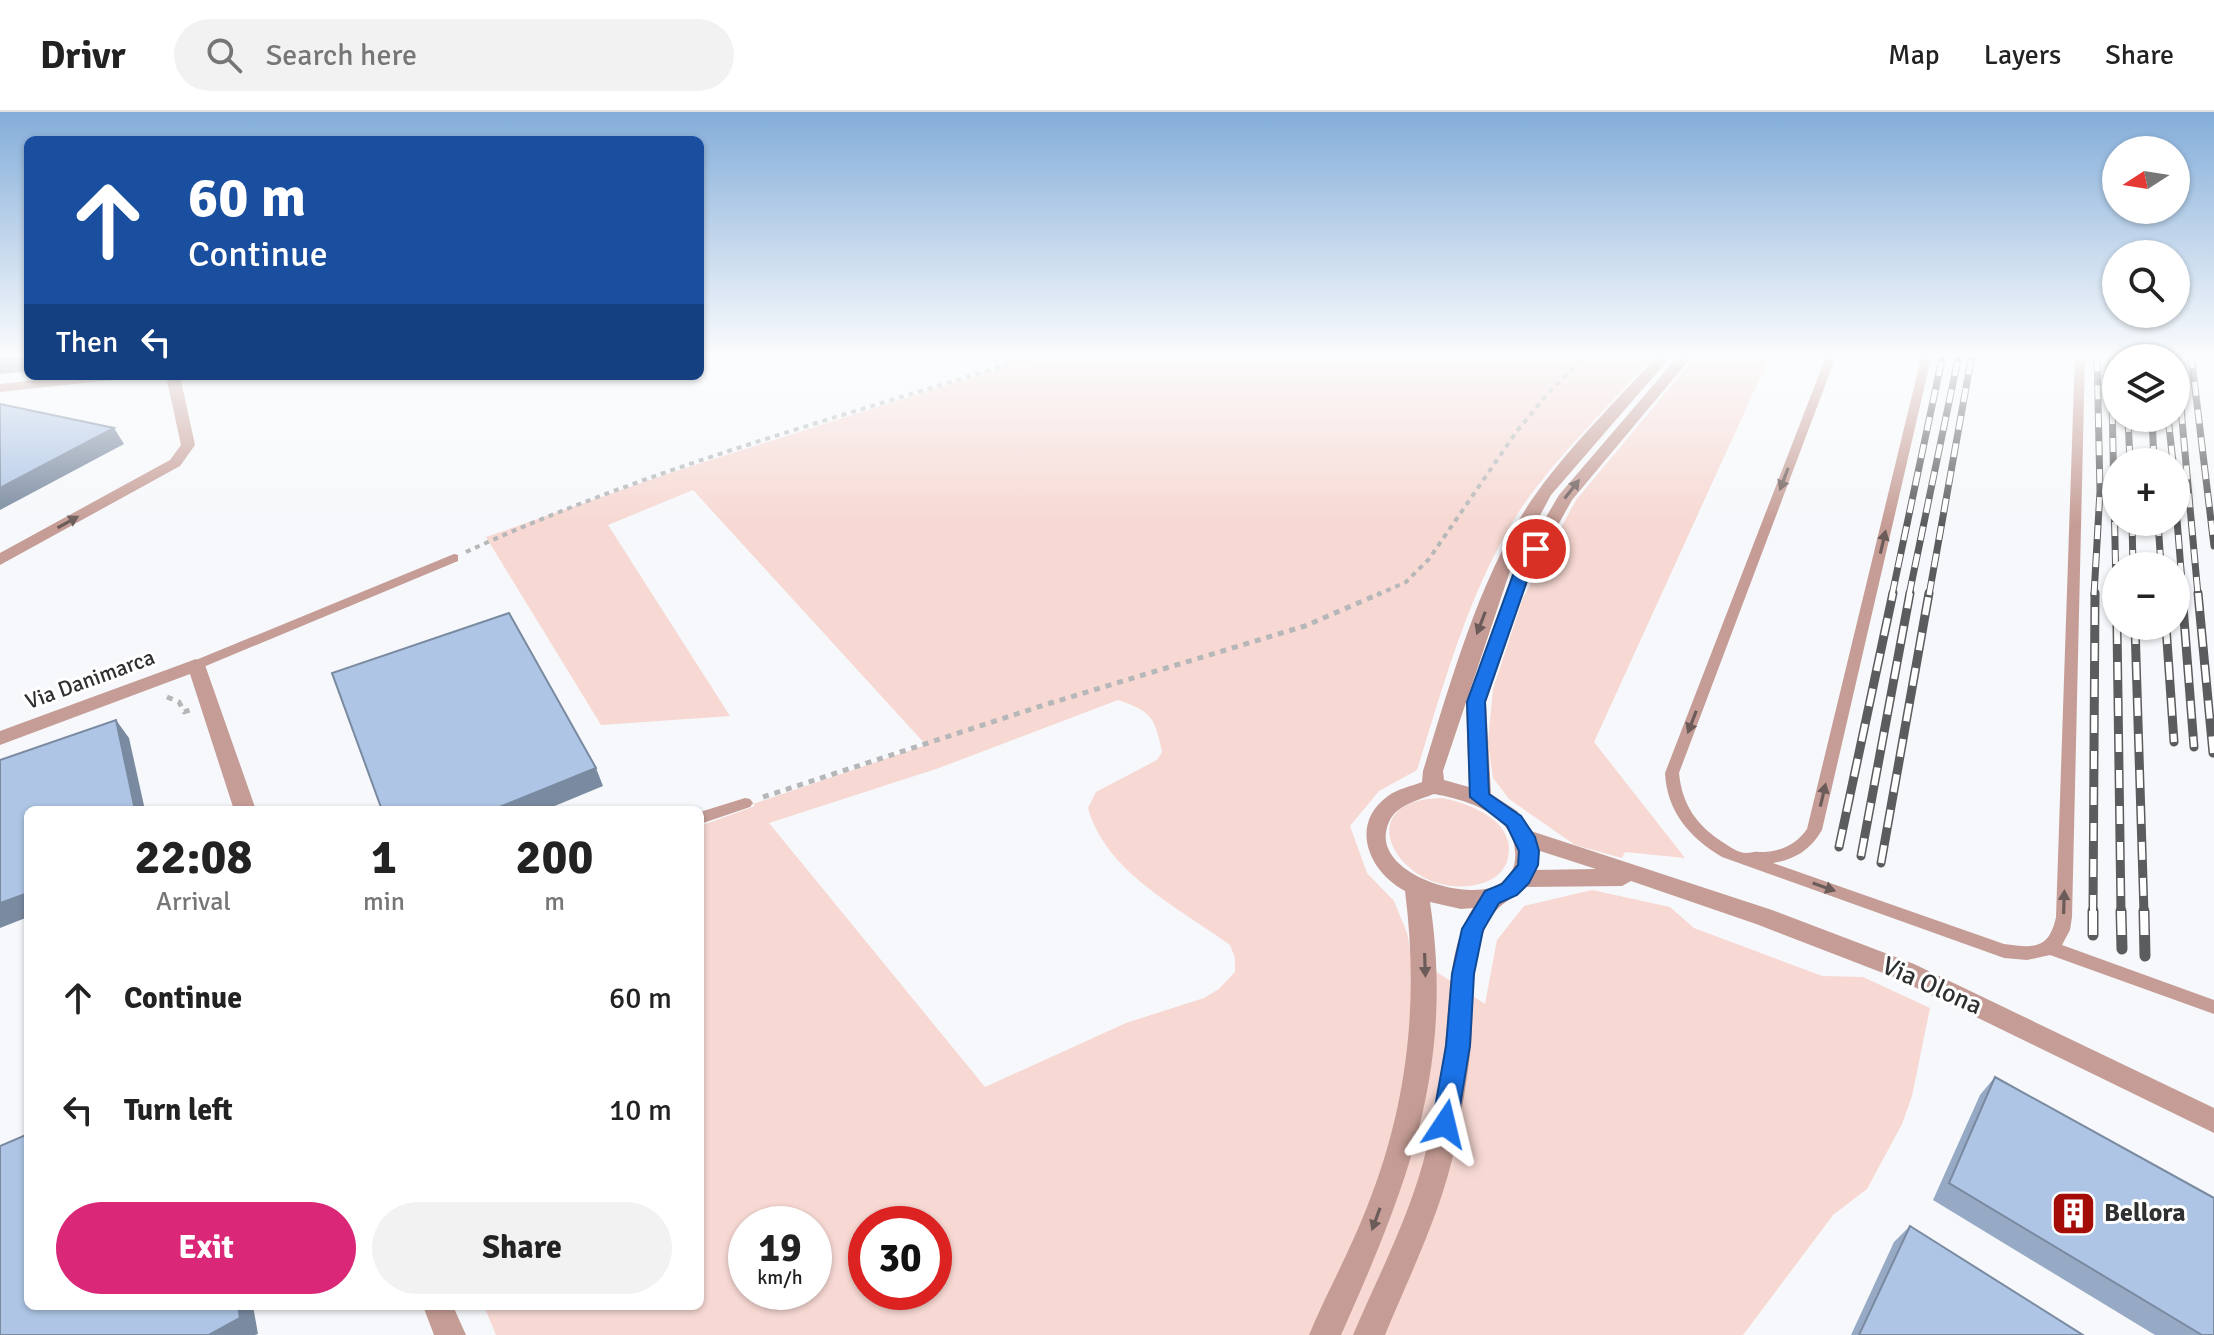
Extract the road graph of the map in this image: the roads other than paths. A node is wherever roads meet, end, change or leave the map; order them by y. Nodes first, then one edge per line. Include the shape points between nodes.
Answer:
1 (181, 411) edge
2 (1616, 411) edge
3 (1639, 411) edge
4 (1810, 411) edge
5 (1913, 411) edge
6 (2078, 411) edge
7 (454, 558) road end
8 (0, 560) edge
9 (196, 665) junction
10 (0, 738) edge
11 (1433, 786) junction
12 (1480, 797) junction
13 (745, 803) road end
14 (244, 806) edge
15 (704, 817) edge
16 (1525, 837) junction
17 (1728, 853) junction
18 (1639, 877) junction
19 (1522, 878) junction
20 (1416, 888) junction
21 (1492, 897) junction
22 (2050, 948) junction
23 (2214, 1007) edge
24 (2214, 1121) edge
25 (440, 1310) edge
26 (450, 1335) edge
27 (1325, 1335) edge
28 (1369, 1335) edge

8 -> 1 street via 175,463 188,445
2 -> 11 street via 1544,493 1501,571 1456,696
12 -> 3 street via 1476,702 1521,575 1565,498
4 -> 17 lane via 1672,773 1681,812 1702,836
17 -> 5 lane via 1785,856 1814,830
22 -> 6 lane via 2064,917
7 - 9 lane
9 - 10 street, Via Danimarca
9 - 14 street
11 - 12 street
11 - 20 street via 1390,801 1378,816 1374,834 1394,873
12 - 16 street via 1514,821
13 - 15 lane
16 - 18 street, Via Olona
16 - 19 street via 1528,865
17 -> 22 lane via 2004,951 2025,954
18 - 19 street, Via Olona
18 - 24 street, Via Olona via 1905,971
19 - 21 street
20 - 21 street via 1454,900
20 -> 27 street via 1425,977 1407,1130 1372,1231
21 - 28 street via 1472,929 1440,1150 1409,1242
22 - 23 lane
25 - 26 street

